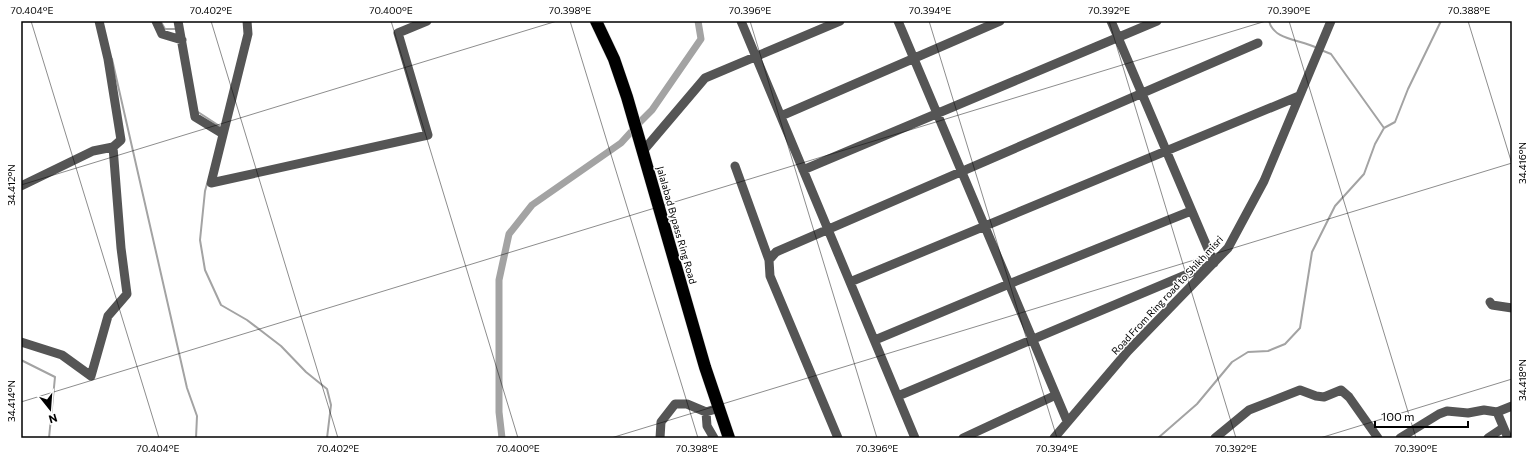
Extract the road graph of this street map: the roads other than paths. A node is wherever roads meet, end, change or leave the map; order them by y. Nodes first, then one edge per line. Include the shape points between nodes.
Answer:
1 (99, 21) edge
2 (156, 21) edge
3 (178, 21) edge
4 (247, 21) edge
5 (427, 21) edge
6 (596, 21) edge
7 (741, 21) edge
8 (840, 21) edge
9 (898, 21) edge
10 (1000, 21) edge
11 (1110, 21) edge
12 (1156, 21) edge
13 (1331, 21) edge
14 (1118, 37) junction
15 (182, 40) junction
16 (1258, 43) dead end
17 (756, 56) junction
18 (914, 58) junction
19 (1141, 94) junction
20 (1299, 96) junction
21 (938, 113) junction
22 (781, 116) junction
23 (223, 134) junction
24 (113, 147) junction
25 (1166, 150) junction
26 (643, 152) junction
27 (735, 166) dead end
28 (803, 170) junction
29 (961, 171) junction
30 (21, 186) edge
31 (1191, 211) junction
32 (985, 226) junction
33 (828, 229) junction
34 (769, 260) junction
35 (1214, 263) junction
36 (850, 282) junction
37 (1009, 284) junction
38 (1490, 302) dead end
39 (1512, 308) edge
40 (1032, 339) junction
41 (875, 340) junction
42 (21, 342) edge
43 (1056, 395) junction
44 (898, 396) junction
45 (1512, 406) edge
46 (718, 408) junction
47 (706, 412) junction
48 (1497, 412) junction
49 (1067, 421) junction
50 (1504, 428) junction
51 (660, 438) edge
52 (714, 438) edge
53 (729, 438) edge
54 (838, 438) edge
55 (915, 438) edge
56 (963, 438) edge
57 (1054, 438) edge
58 (1215, 438) edge
59 (1378, 438) edge
60 (1400, 438) edge
61 (1488, 438) edge
62 (1508, 438) edge

1 - 24 street via 121,140
2 - 15 street via 162,34
3 - 15 street
4 - 23 street via 248,34
5 - 23 street via 398,33 428,135 212,183
6 - 26 highway, Jalalabad Bypass Ring Road via 614,58
7 - 17 street
8 - 17 street
9 - 18 street
10 - 18 street
11 - 14 street
12 - 14 street
13 - 20 street, Road From Ring road to Shikh misri
14 - 19 street
14 - 21 street
15 - 23 street via 195,117
16 - 19 street
17 - 22 street
17 - 26 street via 705,78
18 - 21 street
18 - 22 street
19 - 25 street
19 - 29 street
20 - 25 street
20 - 35 street, Road From Ring road to Shikh misri via 1264,181 1228,248
21 - 28 street
21 - 29 street
22 - 28 street
24 - 30 street via 93,151
24 - 42 street via 127,294 108,316 91,376 62,355
25 - 31 street
25 - 32 street
26 - 46 highway, Jalalabad Bypass Ring Road
27 - 34 street
28 - 33 street
29 - 32 street
29 - 33 street
31 - 35 street
31 - 37 street
32 - 36 street
32 - 37 street
33 - 34 street via 776,252
33 - 36 street
34 - 54 street via 770,276
35 - 40 street
35 - 49 street, Road From Ring road to Shikh misri via 1128,351
36 - 41 street
37 - 40 street
37 - 41 street
38 - 39 street via 1492,305
40 - 43 street
40 - 44 street
41 - 44 street
43 - 49 street
43 - 56 street
44 - 55 street
45 - 48 street
46 - 47 street
46 - 53 highway, Jalalabad Bypass Ring Road
47 - 51 street via 687,404 675,404 661,422
47 - 52 street via 707,426
48 - 50 street
48 - 60 street via 1447,411
49 - 57 street, Road From Ring road to Shikh misri
50 - 61 street
50 - 62 street
58 - 59 street via 1249,410 1300,390 1324,397 1341,390 1349,397

